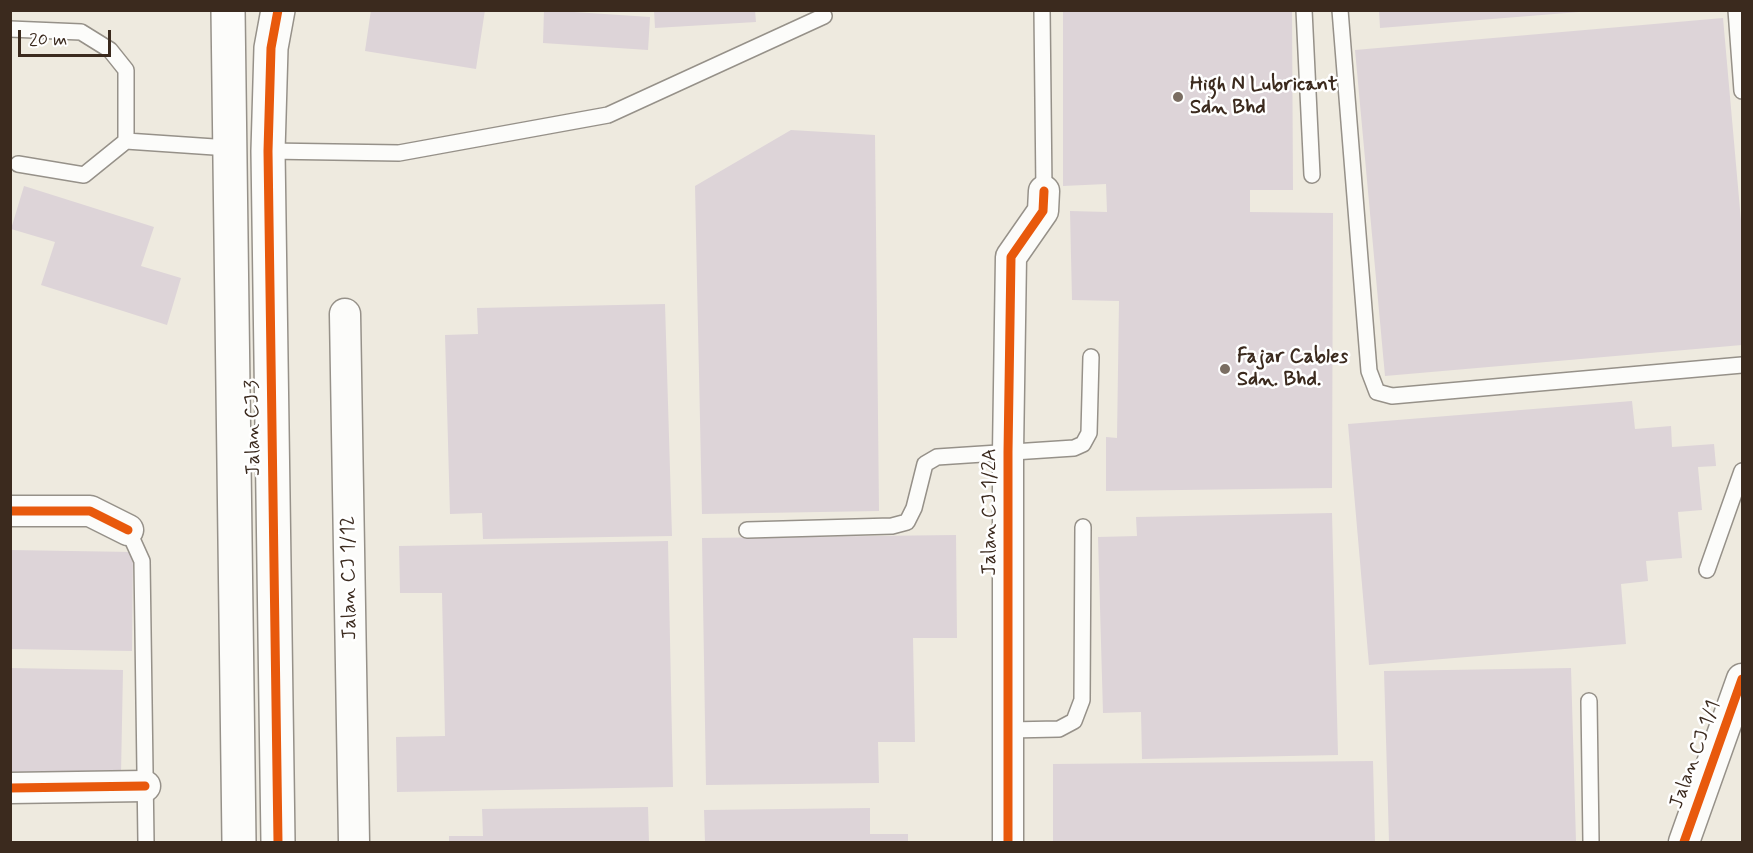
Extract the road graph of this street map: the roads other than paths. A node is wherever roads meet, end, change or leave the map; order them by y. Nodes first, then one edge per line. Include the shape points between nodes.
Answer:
1 (228, 10) edge
2 (1042, 10) edge
3 (1304, 10) edge
4 (1340, 10) edge
5 (1736, 10) edge
6 (277, 12) edge
7 (824, 16) dead end
8 (10, 29) edge
9 (1742, 90) edge
10 (126, 141) junction
11 (229, 148) junction
12 (268, 151) junction
13 (18, 164) dead end
14 (1312, 175) dead end
15 (1044, 191) joint
16 (345, 314) dead end
17 (1091, 357) dead end
18 (1743, 365) edge
19 (1008, 453) junction
20 (1743, 471) edge
21 (10, 511) edge
22 (1083, 526) dead end
23 (128, 530) joint
24 (747, 530) dead end
25 (1707, 570) dead end
26 (1743, 679) edge
27 (1589, 701) dead end
28 (1009, 730) junction
29 (145, 786) junction
30 (10, 788) edge
31 (146, 843) edge
32 (239, 843) edge
33 (278, 843) edge
34 (354, 843) edge
35 (1008, 843) edge
36 (1591, 843) edge
37 (1684, 843) edge

1 - 11 street, Jalan CJ 3
2 - 15 lane
3 - 14 lane
4 - 18 lane via 1369,371 1377,392 1392,396
5 - 9 lane
6 - 12 street, Jalan CJ 3 via 271,48
7 - 12 lane via 608,115 399,153
8 - 10 lane via 81,32 110,50 126,70
10 - 11 lane
10 - 13 lane via 84,175
11 - 32 street, Jalan CJ 3
12 - 33 street, Jalan CJ 3
15 - 19 street, Jalan CJ 1/2A via 1043,211 1011,257
16 - 34 street, Jalan CJ 1/12
17 - 19 lane via 1089,433 1083,444
19 - 24 lane via 937,456 925,464 907,522 892,526
19 - 28 street, Jalan CJ 1/2A
20 - 25 lane
21 - 23 street via 90,512
22 - 28 lane via 1082,700 1074,721 1059,729
23 - 29 lane via 142,561
26 - 37 street, Jalan CJ 1/1
27 - 36 lane
28 - 35 street, Jalan CJ 1/2A
29 - 30 street
29 - 31 lane

